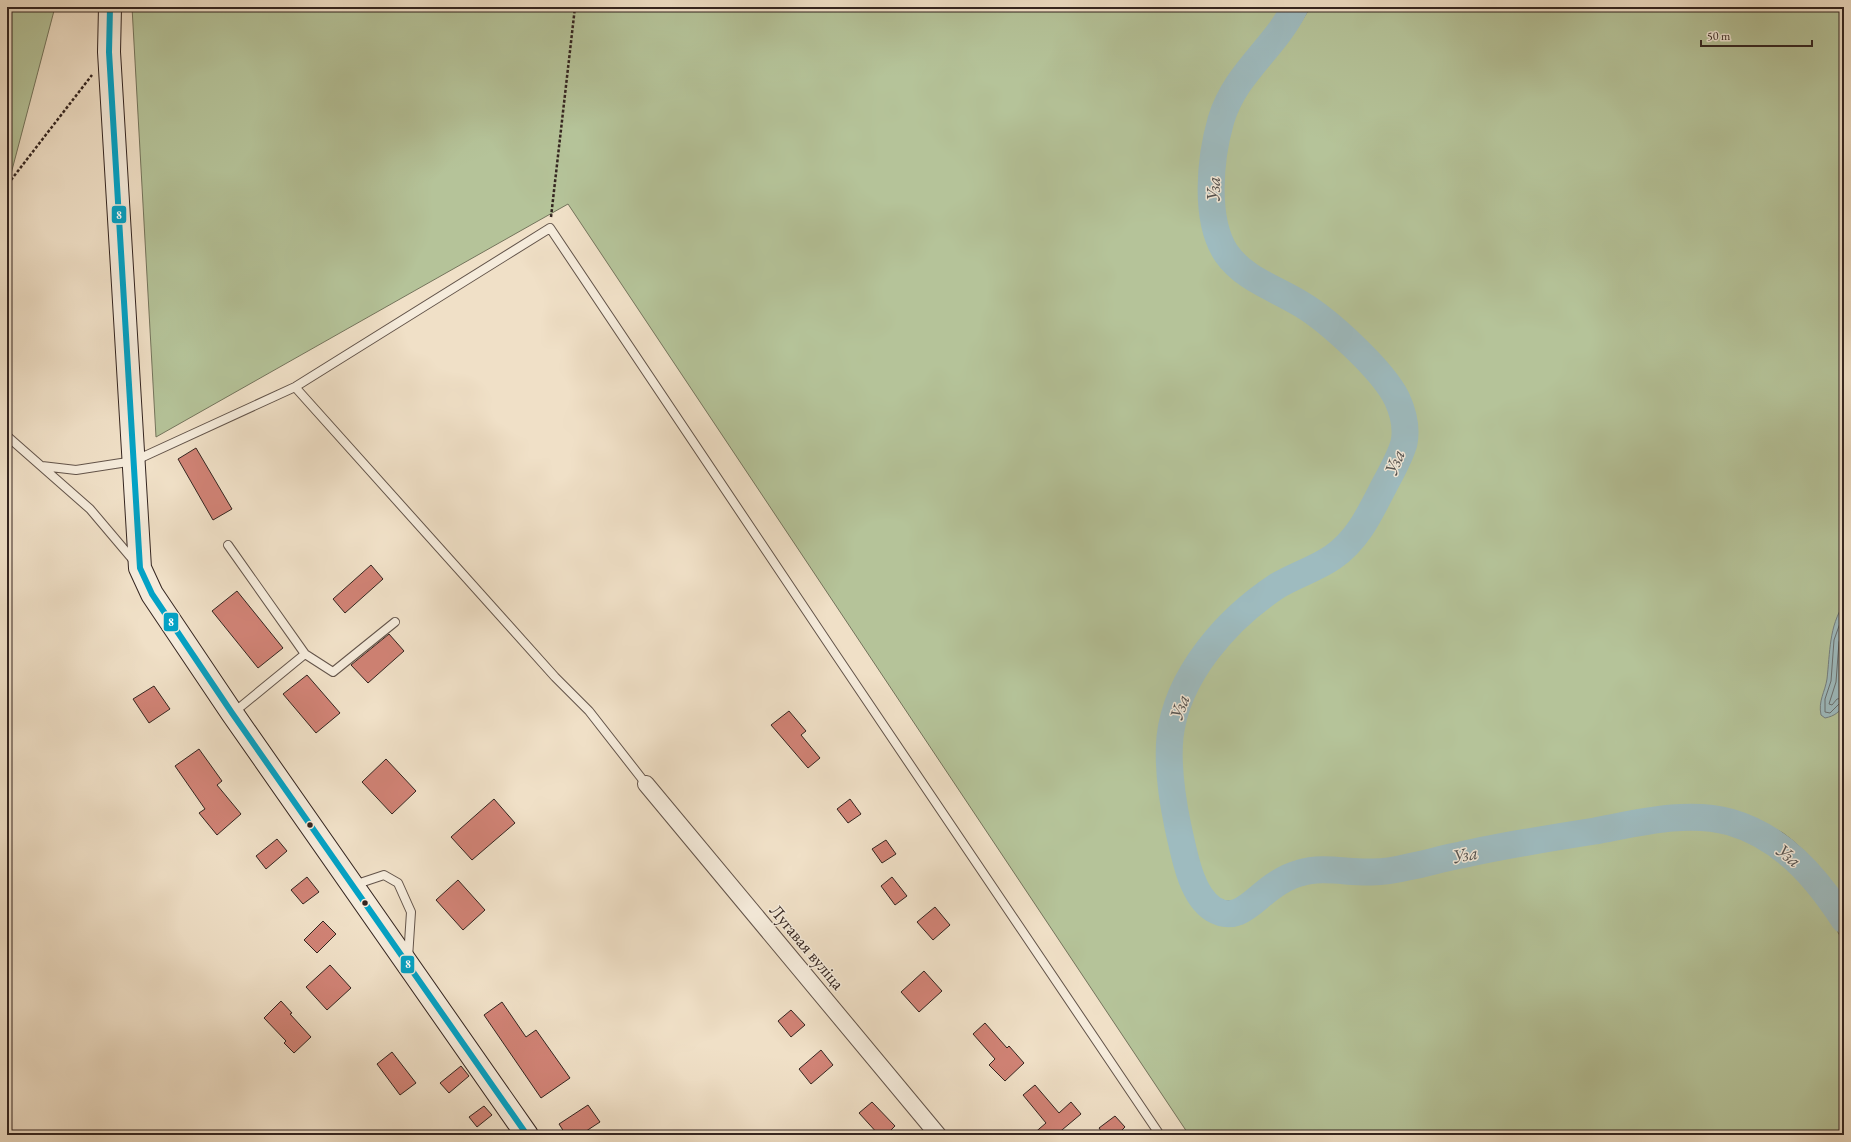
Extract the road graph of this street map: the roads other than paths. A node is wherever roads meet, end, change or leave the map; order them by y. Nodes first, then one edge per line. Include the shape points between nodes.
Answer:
1 (110, 7) edge
2 (295, 387) junction
3 (7, 436) edge
4 (134, 461) junction
5 (42, 466) junction
6 (228, 545) dead end
7 (140, 568) junction
8 (395, 622) dead end
9 (305, 654) junction
10 (232, 713) junction
11 (646, 784) joint
12 (354, 885) junction
13 (408, 964) junction
14 (527, 1135) edge
15 (938, 1135) edge
16 (1160, 1135) edge

1 - 4 street via 109,52
2 - 4 lane
2 - 11 lane via 589,712
2 - 16 lane via 550,228
3 - 5 lane
4 - 5 lane via 76,470
4 - 7 street
5 - 7 lane via 90,509
6 - 9 lane
7 - 10 street via 152,594
8 - 9 lane via 333,672
9 - 10 lane
10 - 12 street
11 - 15 street, Лугавая вуліца
12 - 13 street
12 - 13 lane via 384,875 398,883 411,912
13 - 14 street

